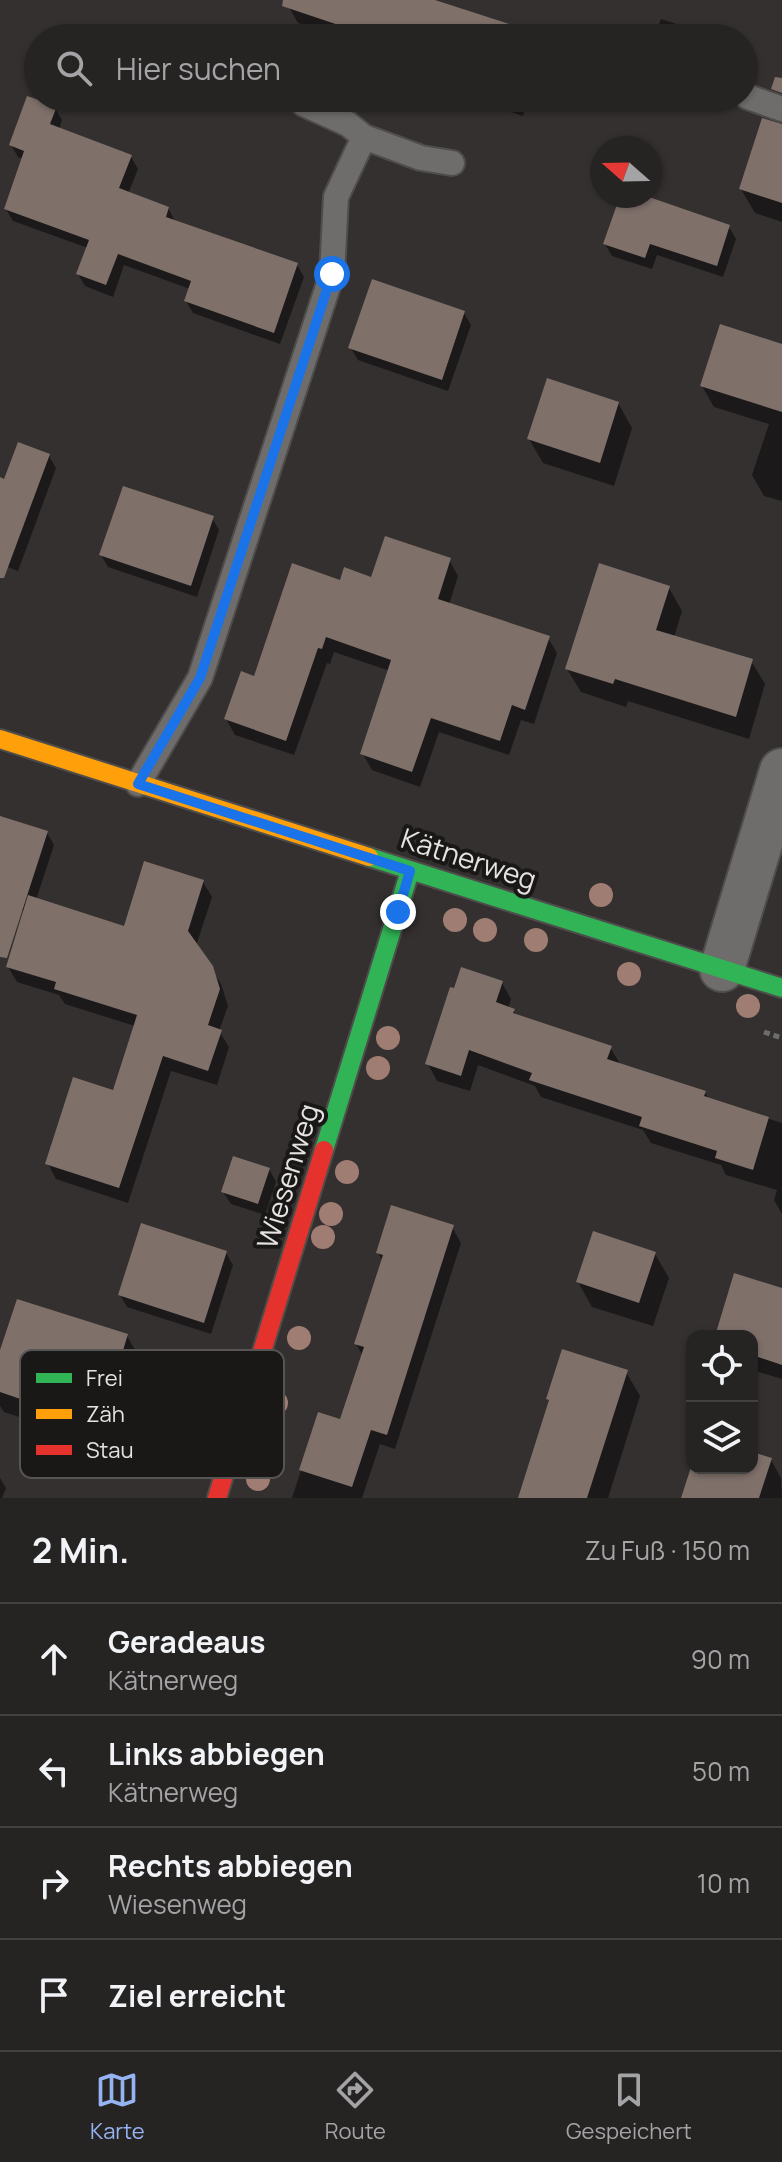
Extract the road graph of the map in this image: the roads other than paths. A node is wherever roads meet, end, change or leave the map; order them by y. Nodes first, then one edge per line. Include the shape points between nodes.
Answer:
1 (758, 101) edge
2 (782, 109) edge
3 (322, 112) edge
4 (364, 137) junction
5 (452, 163) dead end
6 (0, 739) edge
7 (782, 771) edge
8 (138, 784) junction
9 (410, 871) junction
10 (722, 969) junction
11 (782, 988) edge
12 (263, 1350) edge
13 (223, 1478) edge
14 (217, 1498) edge

1 - 2 lane
3 - 4 lane
4 - 5 lane
4 - 8 lane via 336,197 332,274 200,678
6 - 8 street, Kätnerweg
7 - 10 street
8 - 9 street, Kätnerweg
9 - 10 street, Kätnerweg
9 - 12 street, Wiesenweg
10 - 11 street, Kätnerweg
13 - 14 street, Wiesenweg

